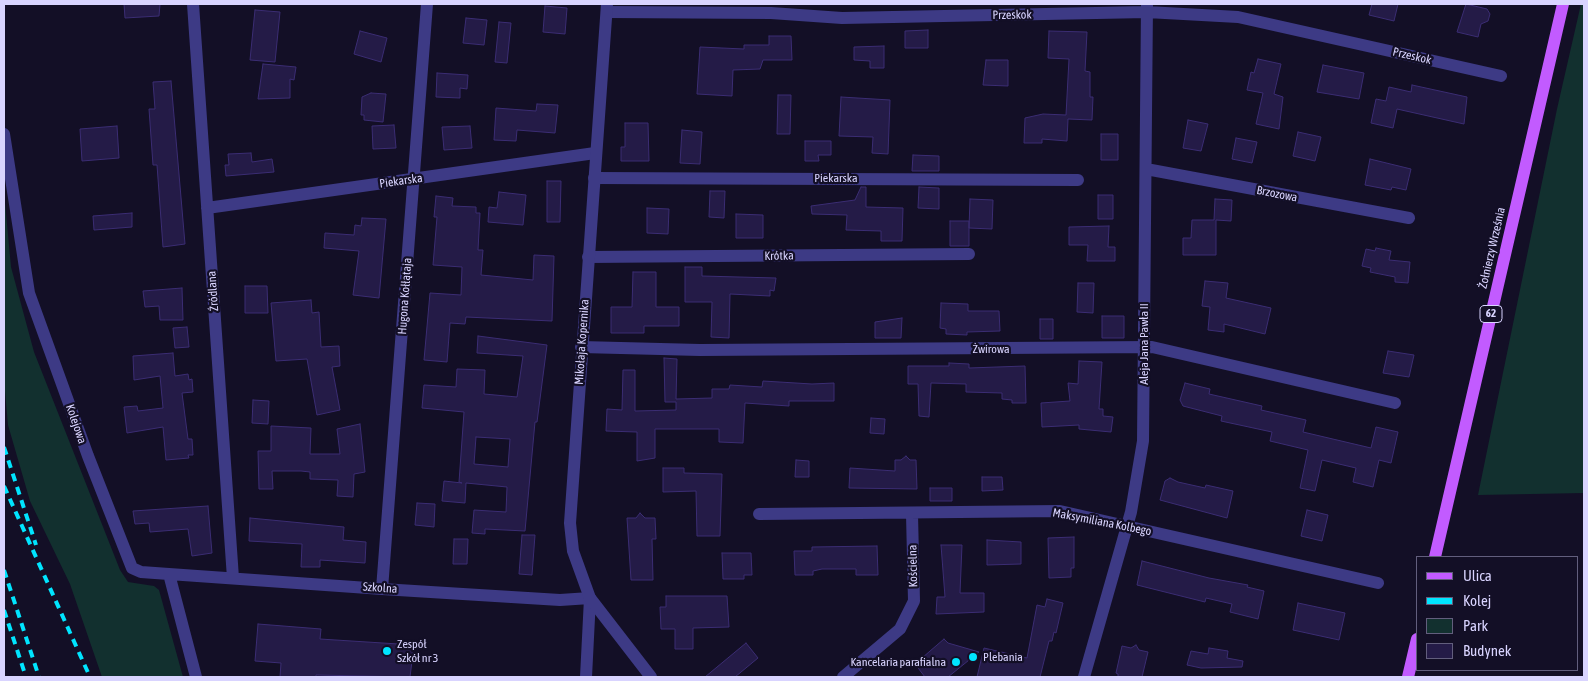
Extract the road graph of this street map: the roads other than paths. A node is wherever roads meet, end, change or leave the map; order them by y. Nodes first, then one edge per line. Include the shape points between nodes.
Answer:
1 (193, 4) edge
2 (427, 4) edge
3 (1562, 4) edge
4 (607, 8) edge
5 (1147, 8) edge
6 (1501, 76) dead end
7 (4, 134) edge
8 (595, 153) junction
9 (1146, 169) junction
10 (594, 178) junction
11 (414, 180) junction
12 (1078, 180) dead end
13 (207, 208) junction
14 (1409, 218) dead end
15 (969, 254) dead end
16 (588, 257) junction
17 (581, 347) junction
18 (1144, 348) junction
19 (1395, 402) dead end
20 (759, 514) dead end
21 (912, 514) junction
22 (1127, 525) junction
23 (1435, 556) edge
24 (169, 574) junction
25 (233, 578) junction
26 (1378, 583) dead end
27 (382, 589) junction
28 (590, 598) junction
29 (1416, 642) edge
30 (196, 677) edge
31 (586, 677) edge
32 (651, 677) edge
33 (842, 677) edge
34 (1084, 677) edge
35 (1408, 677) edge

1 - 13 street, Źródlana
2 - 11 street, Hugona Kołłątaja
3 - 23 main road, Żołnierzy Września / 62
4 - 5 street, Przeskok via 842,18
4 - 8 street, Mikołaja Kopernika
5 - 6 street, Przeskok via 1238,17
5 - 9 street, Aleja Jana Pawła II
7 - 24 street, Kolejowa via 29,293 88,456 132,568
8 - 10 street, Mikołaja Kopernika
8 - 11 street, Piekarska
9 - 14 street, Brzozowa
9 - 18 street, Aleja Jana Pawła II
10 - 12 street, Piekarska
10 - 16 street, Mikołaja Kopernika
11 - 13 street, Piekarska
11 - 27 street, Hugona Kołłątaja
13 - 25 street, Źródlana
15 - 16 street, Krótka
16 - 17 street, Mikołaja Kopernika
17 - 18 street, Żwirowa via 700,350
17 - 28 street, Mikołaja Kopernika via 570,523 573,551
18 - 19 street, Żwirowa via 1193,354
18 - 22 street, Aleja Jana Pawła II via 1143,442
20 - 21 street, Maksymiliana Kolbego
21 - 22 street, Maksymiliana Kolbego via 1060,511
21 - 33 street, Kościelna via 914,601 900,629
22 - 26 street, Maksymiliana Kolbego
22 - 34 street, Aleja Jana Pawła II
24 - 25 street, Szkolna
24 - 30 street
25 - 27 street, Szkolna
27 - 28 street, Szkolna via 560,600
28 - 31 street, Mikołaja Kopernika
28 - 32 street
29 - 35 main road

